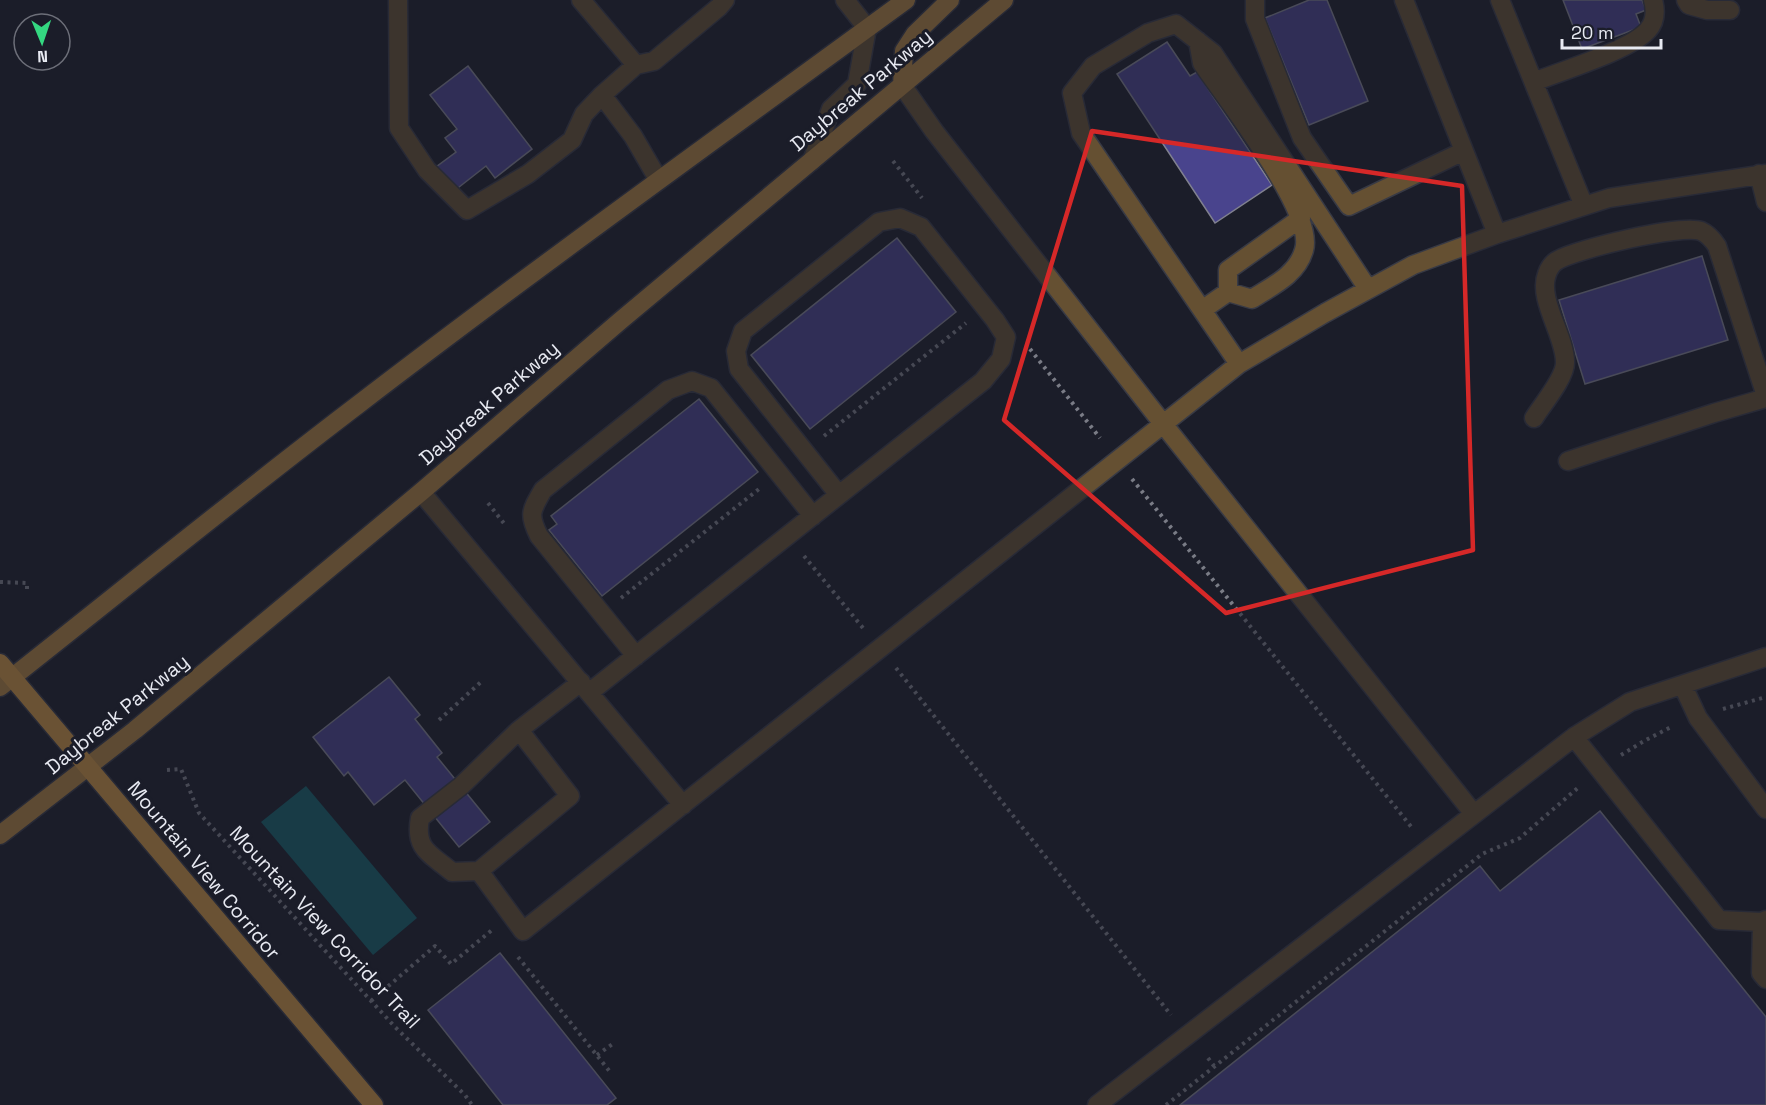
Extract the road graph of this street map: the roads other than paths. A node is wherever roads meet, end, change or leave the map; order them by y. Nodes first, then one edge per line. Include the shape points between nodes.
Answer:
1 (398, 0) edge
2 (581, 0) edge
3 (725, 0) edge
4 (845, 0) edge
5 (906, 0) edge
6 (950, 0) edge
7 (1004, 0) edge
8 (1255, 0) edge
9 (1404, 0) edge
10 (1500, 0) edge
11 (1653, 0) edge
12 (1686, 0) edge
13 (1730, 10) dead end
14 (867, 28) junction
15 (1198, 41) junction
16 (636, 65) junction
17 (1534, 82) junction
18 (902, 85) junction
19 (602, 95) junction
20 (1464, 151) junction
21 (812, 161) junction
22 (1763, 174) edge
23 (658, 179) junction
24 (1766, 202) edge
25 (1584, 206) junction
26 (1301, 218) junction
27 (1497, 234) junction
28 (1368, 289) junction
29 (1228, 292) junction
30 (1202, 310) junction
31 (1239, 364) junction
32 (1766, 397) edge
33 (1534, 418) dead end
34 (1164, 424) junction
35 (1568, 461) dead end
36 (421, 492) junction
37 (839, 495) junction
38 (813, 516) junction
39 (636, 656) junction
40 (1766, 657) edge
41 (0, 663) edge
42 (6, 682) edge
43 (1683, 686) junction
44 (585, 687) junction
45 (519, 730) junction
46 (1574, 737) junction
47 (88, 768) junction
48 (683, 805) junction
49 (1766, 809) edge
50 (1474, 814) junction
51 (0, 835) edge
52 (479, 872) junction
53 (1764, 921) edge
54 (1766, 979) edge
55 (374, 1105) edge
56 (1097, 1105) edge

1 - 19 street via 399,128 427,170 467,210 528,174 572,140 584,114
2 - 16 street
3 - 16 street via 654,61
4 - 14 street
5 - 14 main road, Daybreak Parkway
6 - 18 main road via 915,34 904,51
7 - 18 main road, Daybreak Parkway
8 - 20 street via 1255,19 1302,138 1349,206
9 - 20 street
10 - 17 street
11 - 17 street via 1656,12 1649,29 1633,43
12 - 13 street via 1689,5 1707,10
14 - 21 street via 857,84 831,109
14 - 23 main road, Daybreak Parkway
15 - 26 street via 1202,63 1280,178
15 - 28 street via 1213,53
15 - 30 street via 1176,24 1148,33 1093,66 1072,93 1082,133
16 - 19 street
17 - 25 street
18 - 21 main road, Daybreak Parkway
18 - 34 street
19 - 23 street via 633,136
20 - 27 street
21 - 36 main road, Daybreak Parkway
22 - 24 street
22 - 25 street via 1609,198
23 - 42 main road, Daybreak Parkway via 357,405
25 - 27 street
26 - 29 street via 1228,270
26 - 29 street via 1305,249 1293,272 1252,299
27 - 28 street via 1413,265
28 - 31 street
29 - 30 street
30 - 31 street
31 - 34 street
32 - 33 street via 1717,246 1701,231 1679,230 1569,255 1549,268 1546,291 1565,365
32 - 35 street
34 - 48 street
34 - 50 street
36 - 44 street
36 - 47 main road, Daybreak Parkway
37 - 37 street via 982,381 1001,359 1006,337 921,227 900,218 879,222 743,331 736,351 739,369
37 - 38 street
38 - 39 street
38 - 39 street via 711,388 692,381 668,390 543,490 532,508 531,520 539,536
39 - 44 street
40 - 43 street
41 - 42 highway, Mountain View Corridor
42 - 47 highway, Mountain View Corridor
43 - 46 street via 1630,702
43 - 49 street via 1698,718
44 - 45 street
44 - 48 street
45 - 52 street via 570,796
45 - 52 street via 461,786 420,818 420,845 452,872
46 - 50 street
46 - 53 street via 1719,920
47 - 51 main road, Daybreak Parkway
47 - 55 highway, Mountain View Corridor
48 - 52 street via 523,931
50 - 56 street
53 - 54 street via 1761,973

